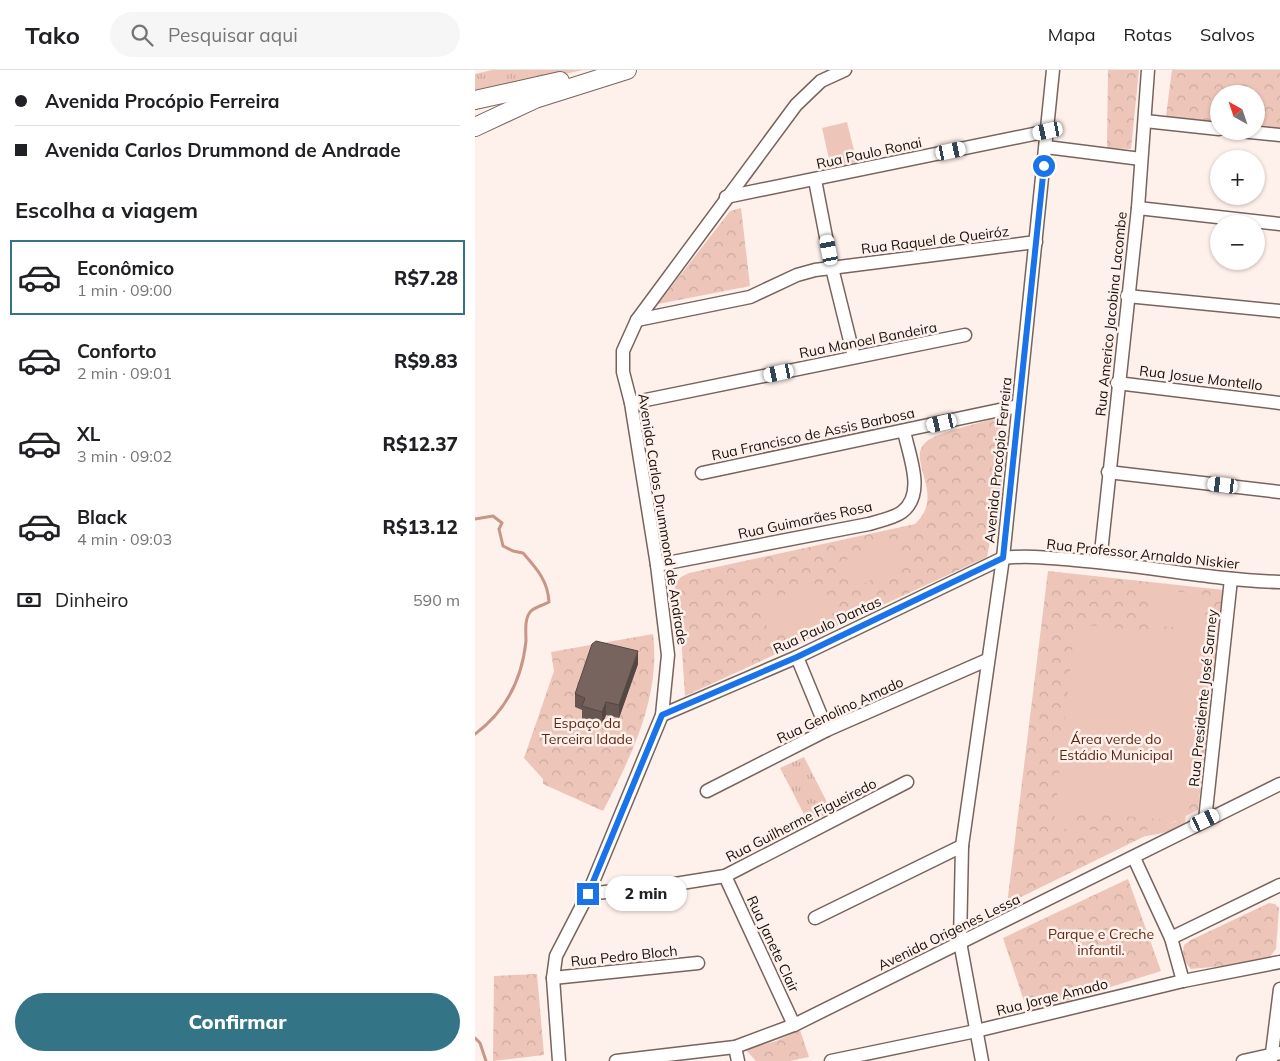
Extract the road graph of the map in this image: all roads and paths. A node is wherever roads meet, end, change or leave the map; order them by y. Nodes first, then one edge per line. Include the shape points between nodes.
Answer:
1 (609, 70) edge
2 (627, 70) edge
3 (845, 70) edge
4 (1053, 70) edge
5 (1148, 70) edge
6 (475, 100) edge
7 (1145, 121) junction
8 (475, 126) edge
9 (1210, 128) edge
10 (1048, 131) junction
11 (1265, 133) edge
12 (1280, 135) edge
13 (1047, 147) junction
14 (1141, 160) junction
15 (815, 180) junction
16 (726, 197) junction
17 (1138, 208) junction
18 (1280, 224) edge
19 (1036, 242) junction
20 (832, 268) junction
21 (1127, 296) junction
22 (1280, 311) edge
23 (637, 320) junction
24 (965, 336) dead end
25 (854, 357) junction
26 (1117, 383) junction
27 (1280, 403) edge
28 (631, 404) junction
29 (1018, 406) junction
30 (904, 431) junction
31 (702, 472) dead end
32 (1108, 472) junction
33 (1280, 492) edge
34 (1003, 558) junction
35 (1100, 562) junction
36 (657, 565) junction
37 (1231, 579) junction
38 (1280, 582) edge
39 (797, 657) junction
40 (987, 660) junction
41 (662, 715) junction
42 (827, 730) junction
43 (907, 782) dead end
44 (1280, 784) edge
45 (707, 791) dead end
46 (1205, 820) junction
47 (963, 846) junction
48 (1134, 858) junction
49 (725, 876) junction
50 (1280, 885) edge
51 (588, 894) junction
52 (815, 918) dead end
53 (1171, 938) junction
54 (959, 942) junction
55 (1280, 962) edge
56 (698, 963) dead end
57 (553, 978) junction
58 (1183, 981) junction
59 (1280, 988) edge
60 (794, 1025) junction
61 (977, 1031) junction
62 (735, 1047) junction
63 (1275, 1056) edge
64 (559, 1061) edge
65 (616, 1061) edge
66 (738, 1061) edge
67 (831, 1061) edge
68 (982, 1061) edge
69 (1243, 1061) edge

1 - 6 highway
2 - 8 highway via 535,99
3 - 16 street, Avenida Carlos Drummond de Andrade via 821,81 796,105
4 - 10 street, Avenida Procópio Ferreira
5 - 7 street, Rua Americo Jacobina Lacombe
7 - 9 street
7 - 14 street, Rua Americo Jacobina Lacombe
10 - 13 street, Avenida Procópio Ferreira
10 - 15 street, Rua Paulo Ronai
11 - 12 street
13 - 14 street
13 - 19 street, Avenida Procópio Ferreira
14 - 17 street, Rua Americo Jacobina Lacombe
15 - 16 street, Rua Paulo Ronai
15 - 20 street
16 - 23 street, Avenida Carlos Drummond de Andrade
17 - 18 street
17 - 21 street, Rua Americo Jacobina Lacombe
19 - 20 street, Rua Raquel de Queiróz
19 - 29 street, Avenida Procópio Ferreira
20 - 23 street, Rua Raquel de Queiróz via 797,275 751,297
20 - 25 street
21 - 22 street
21 - 26 street, Rua Americo Jacobina Lacombe
23 - 28 street, Avenida Carlos Drummond de Andrade via 623,351 623,372
24 - 25 street, Rua Manoel Bandeira
25 - 28 street, Rua Manoel Bandeira
26 - 27 street, Rua Josue Montello
26 - 32 street, Rua Americo Jacobina Lacombe
28 - 36 street, Avenida Carlos Drummond de Andrade
29 - 30 street, Rua Francisco de Assis Barbosa
29 - 34 street, Avenida Procópio Ferreira
30 - 31 street, Rua Francisco de Assis Barbosa
30 - 36 street, Rua Guimarães Rosa via 915,488 911,504 901,513 869,524
32 - 33 street
32 - 35 street, Rua Americo Jacobina Lacombe
34 - 35 street, Rua Professor Arnaldo Niskier via 1022,556
34 - 39 street, Rua Paulo Dantas
34 - 40 street, Avenida Procópio Ferreira
35 - 37 street, Rua Professor Arnaldo Niskier
36 - 41 street, Avenida Carlos Drummond de Andrade via 668,655
37 - 38 street, Rua Professor Arnaldo Niskier
37 - 46 street, Rua Presidente José Sarney
39 - 41 street, Rua Paulo Dantas
39 - 42 street
40 - 42 street, Rua Genolino Amado
40 - 47 street, Avenida Procópio Ferreira
41 - 51 street, Avenida Carlos Drummond de Andrade
42 - 45 street, Rua Genolino Amado
43 - 49 street, Rua Guilherme Figueiredo
44 - 46 street, Avenida Origenes Lessa
46 - 48 street, Avenida Origenes Lessa
47 - 52 street
47 - 54 street, Avenida Procópio Ferreira
48 - 53 street
48 - 54 street, Avenida Origenes Lessa
49 - 51 street, Rua Guilherme Figueiredo
49 - 60 street, Rua Janete Clair
50 - 53 street
51 - 57 street, Avenida Carlos Drummond de Andrade via 564,937
53 - 58 street
54 - 60 street, Avenida Origenes Lessa
54 - 61 street, Avenida Procópio Ferreira
55 - 58 street, Rua Jorge Amado
56 - 57 street, Rua Pedro Bloch
57 - 64 street, Avenida Carlos Drummond de Andrade
58 - 61 street, Rua Jorge Amado
59 - 63 street
60 - 62 street, Avenida Origenes Lessa
61 - 67 street, Rua Jorge Amado
61 - 68 street, Avenida Procópio Ferreira
62 - 65 street, Avenida Origenes Lessa
62 - 66 street
63 - 69 street

